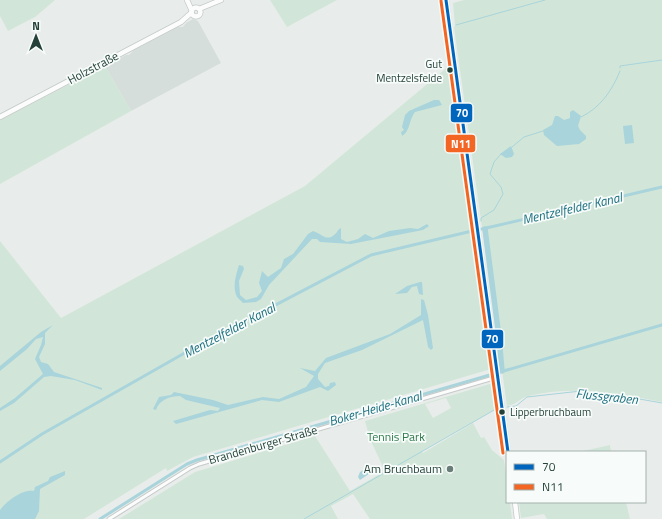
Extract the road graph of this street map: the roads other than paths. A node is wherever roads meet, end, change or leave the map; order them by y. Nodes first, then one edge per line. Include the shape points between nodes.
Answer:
1 (221, 0) edge
2 (446, 0) edge
3 (188, 1) edge
4 (195, 12) junction
5 (0, 118) edge
6 (497, 374) junction
7 (508, 451) edge
8 (515, 503) edge
9 (109, 519) edge
10 (517, 519) edge

1 - 4 street, Holzstraße
2 - 6 street
3 - 4 street
4 - 5 street, Holzstraße
6 - 7 street
6 - 9 street, Brandenburger Straße via 199,464
8 - 10 street

